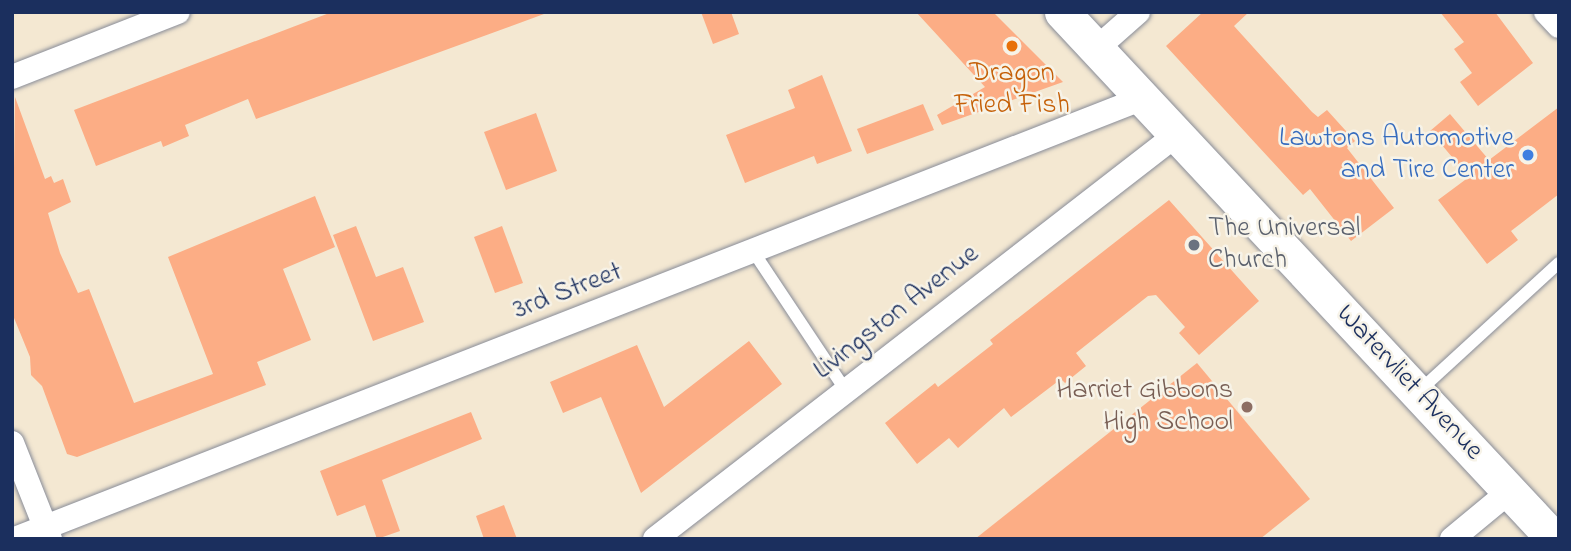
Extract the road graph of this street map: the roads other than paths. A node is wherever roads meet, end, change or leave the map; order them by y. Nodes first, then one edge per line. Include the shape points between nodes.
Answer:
1 (178, 12) edge
2 (1062, 12) edge
3 (1138, 12) edge
4 (1546, 12) edge
5 (1559, 26) edge
6 (1097, 49) junction
7 (12, 77) edge
8 (1143, 98) junction
9 (1176, 135) junction
10 (753, 251) junction
11 (1559, 263) edge
12 (846, 391) junction
13 (1418, 392) junction
14 (12, 443) edge
15 (1510, 491) junction
16 (47, 533) edge
17 (15, 539) edge
18 (654, 539) edge
19 (1451, 539) edge
20 (1554, 539) edge

1 - 7 street
2 - 6 street, Watervliet Avenue
3 - 6 street
4 - 5 street
6 - 8 street, Watervliet Avenue
8 - 9 street, Watervliet Avenue
8 - 10 street, 3rd Street
9 - 12 street, Livingston Avenue
9 - 13 street, Watervliet Avenue
10 - 12 lane
10 - 16 street, 3rd Street
11 - 13 lane
12 - 18 street, Livingston Avenue
13 - 15 street, Watervliet Avenue
14 - 16 street
15 - 19 street
15 - 20 street, Watervliet Avenue
16 - 17 street, 3rd Street

